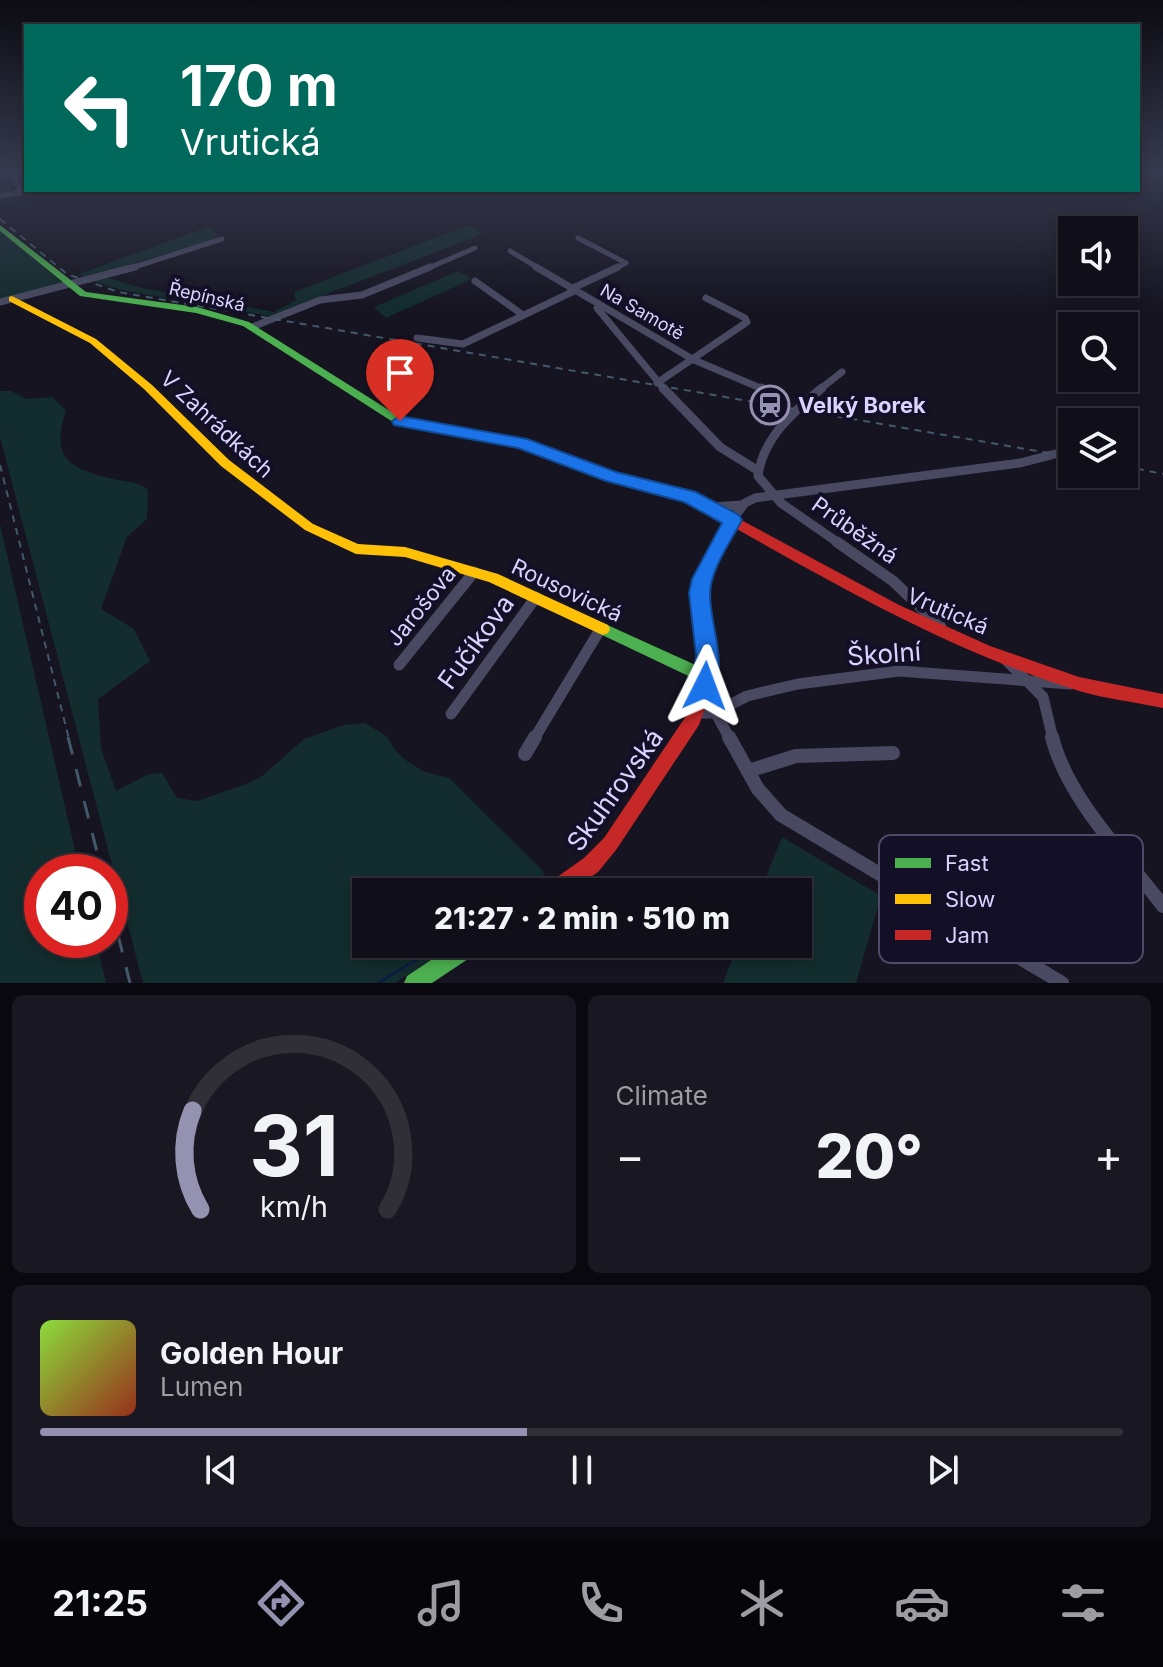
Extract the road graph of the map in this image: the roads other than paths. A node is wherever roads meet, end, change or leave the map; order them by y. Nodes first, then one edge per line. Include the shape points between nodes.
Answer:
1 (0, 227) edge
2 (578, 238) dead end
3 (222, 239) dead end
4 (475, 248) dead end
5 (510, 251) dead end
6 (475, 281) dead end
7 (68, 284) junction
8 (572, 290) junction
9 (706, 298) dead end
10 (6, 300) edge
11 (597, 305) junction
12 (523, 315) junction
13 (252, 327) junction
14 (417, 338) dead end
15 (694, 360) junction
16 (842, 372) dead end
17 (657, 383) junction
18 (765, 390) dead end
19 (450, 429) joint
20 (1055, 454) dead end
21 (757, 470) junction
22 (760, 481) junction
23 (752, 496) junction
24 (776, 497) junction
25 (741, 505) junction
26 (712, 507) junction
27 (732, 520) junction
28 (405, 552) joint
29 (474, 572) junction
30 (536, 597) junction
31 (601, 628) junction
32 (944, 631) junction
33 (1001, 656) junction
34 (399, 665) dead end
35 (1029, 682) junction
36 (705, 684) junction
37 (1080, 684) junction
38 (1163, 701) edge
39 (696, 713) junction
40 (714, 713) junction
41 (451, 714) dead end
42 (893, 753) dead end
43 (525, 754) dead end
44 (748, 771) junction
45 (1109, 835) edge
46 (879, 874) edge
47 (573, 878) edge
48 (1143, 880) edge
49 (1163, 906) edge
50 (452, 958) edge
51 (1028, 963) edge
52 (414, 983) edge
53 (1062, 983) edge

1 - 7 street, Řepínská
2 - 8 street via 626,263
3 - 7 street
4 - 13 street via 362,295 320,300
5 - 8 street, Na Samotě
6 - 12 street
7 - 10 street
7 - 13 street, Řepínská via 97,298 197,310
8 - 11 street, Na Samotě
8 - 12 street, Na Samotě
9 - 15 street, Na Samotě via 747,320
10 - 28 street, V Zahrádkách via 93,341 225,463 297,520 356,549
11 - 15 street, Na Samotě
11 - 17 street
12 - 14 street, Na Samotě via 460,345
13 - 19 street, Řepínská via 394,419
15 - 17 street, Na Samotě
15 - 18 street, Na Samotě
16 - 21 street via 783,424
17 - 21 street via 710,438
19 - 26 street, Vrutická via 521,443
20 - 24 street, Průběžná
21 - 22 street, Průběžná
22 - 23 street
22 - 24 street, Průběžná
23 - 24 street
23 - 25 street
24 - 32 street, Průběžná via 884,573
25 - 26 street, Vrutická
25 - 27 street
26 - 27 street, Vrutická
27 - 32 street, Vrutická via 887,607
27 - 36 street, Skuhrovská via 699,593 708,655
28 - 29 street, Rousovická
29 - 30 street, Rousovická
29 - 34 street, Jarošova
30 - 31 street, Rousovická
30 - 41 street, Fučíkova
31 - 36 street, Rousovická
31 - 43 street
32 - 33 street, Vrutická
33 - 35 street
33 - 37 street, Vrutická
35 - 37 street, Školní
35 - 40 street, Školní via 899,671 786,687 747,696
35 - 45 street via 1043,697 1057,756 1070,784
36 - 39 street, Skuhrovská
36 - 40 street
37 - 38 street, Vrutická
39 - 40 street, Školní
39 - 47 street, Skuhrovská via 610,844
40 - 44 street
42 - 44 street via 796,756
44 - 46 street via 768,802 788,820
48 - 49 street
50 - 52 street
51 - 53 street

